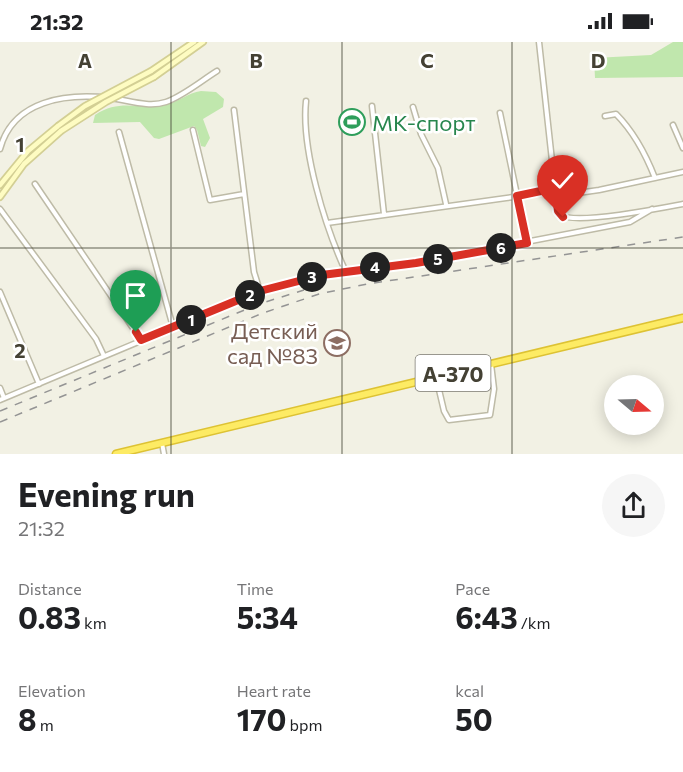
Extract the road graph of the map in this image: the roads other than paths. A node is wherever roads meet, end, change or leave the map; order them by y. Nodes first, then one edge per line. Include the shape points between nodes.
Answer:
1 (194, 42) edge
2 (203, 42) edge
3 (539, 42) edge
4 (218, 71) dead end
5 (306, 101) dead end
6 (372, 106) dead end
7 (413, 106) dead end
8 (234, 110) dead end
9 (500, 113) dead end
10 (606, 116) dead end
11 (673, 125) dead end
12 (59, 128) junction
13 (193, 129) dead end
14 (119, 132) dead end
15 (683, 148) edge
16 (0, 149) edge
17 (683, 172) edge
18 (655, 178) junction
19 (35, 184) dead end
20 (0, 185) edge
21 (555, 188) junction
22 (244, 194) junction
23 (517, 196) junction
24 (0, 197) edge
25 (446, 204) junction
26 (683, 204) edge
27 (0, 209) edge
28 (652, 209) junction
29 (384, 214) junction
30 (327, 223) junction
31 (527, 243) junction
32 (345, 270) junction
33 (260, 291) junction
34 (0, 292) edge
35 (683, 318) edge
36 (173, 327) junction
37 (141, 340) junction
38 (104, 356) junction
39 (490, 364) junction
40 (436, 377) junction
41 (39, 384) junction
42 (0, 388) edge
43 (2, 400) edge
44 (162, 442) junction
45 (116, 454) edge
46 (164, 454) edge

1 - 12 main road, bridge via 151,71 85,106
2 - 12 main road, bridge via 154,77
3 - 21 street
4 - 16 street via 166,102 68,98 42,103 16,117
5 - 30 street via 304,115 312,166
6 - 29 street
7 - 25 street via 421,134 438,168
8 - 22 street
9 - 23 street
10 - 18 street via 616,114 621,120 641,146
11 - 15 street
12 - 20 main road via 28,151
12 - 24 main road
13 - 22 street via 210,200
14 - 36 street
17 - 18 street
18 - 21 street via 571,194
19 - 37 street
21 - 23 street
21 - 28 street via 558,211 566,219
22 - 33 street
23 - 25 street
23 - 31 street
25 - 29 street
26 - 28 street
27 - 38 street via 96,339
28 - 31 street via 630,222
29 - 30 street
30 - 32 street
31 - 32 street via 416,263
32 - 33 street
33 - 36 street
34 - 41 street
35 - 39 highway, А-370
36 - 37 street
37 - 38 street
38 - 41 street
39 - 40 highway, А-370
39 - 40 street via 494,389 490,414 449,420
40 - 44 highway, А-370
41 - 43 street
42 - 43 street
44 - 45 highway, А-370
44 - 46 street

